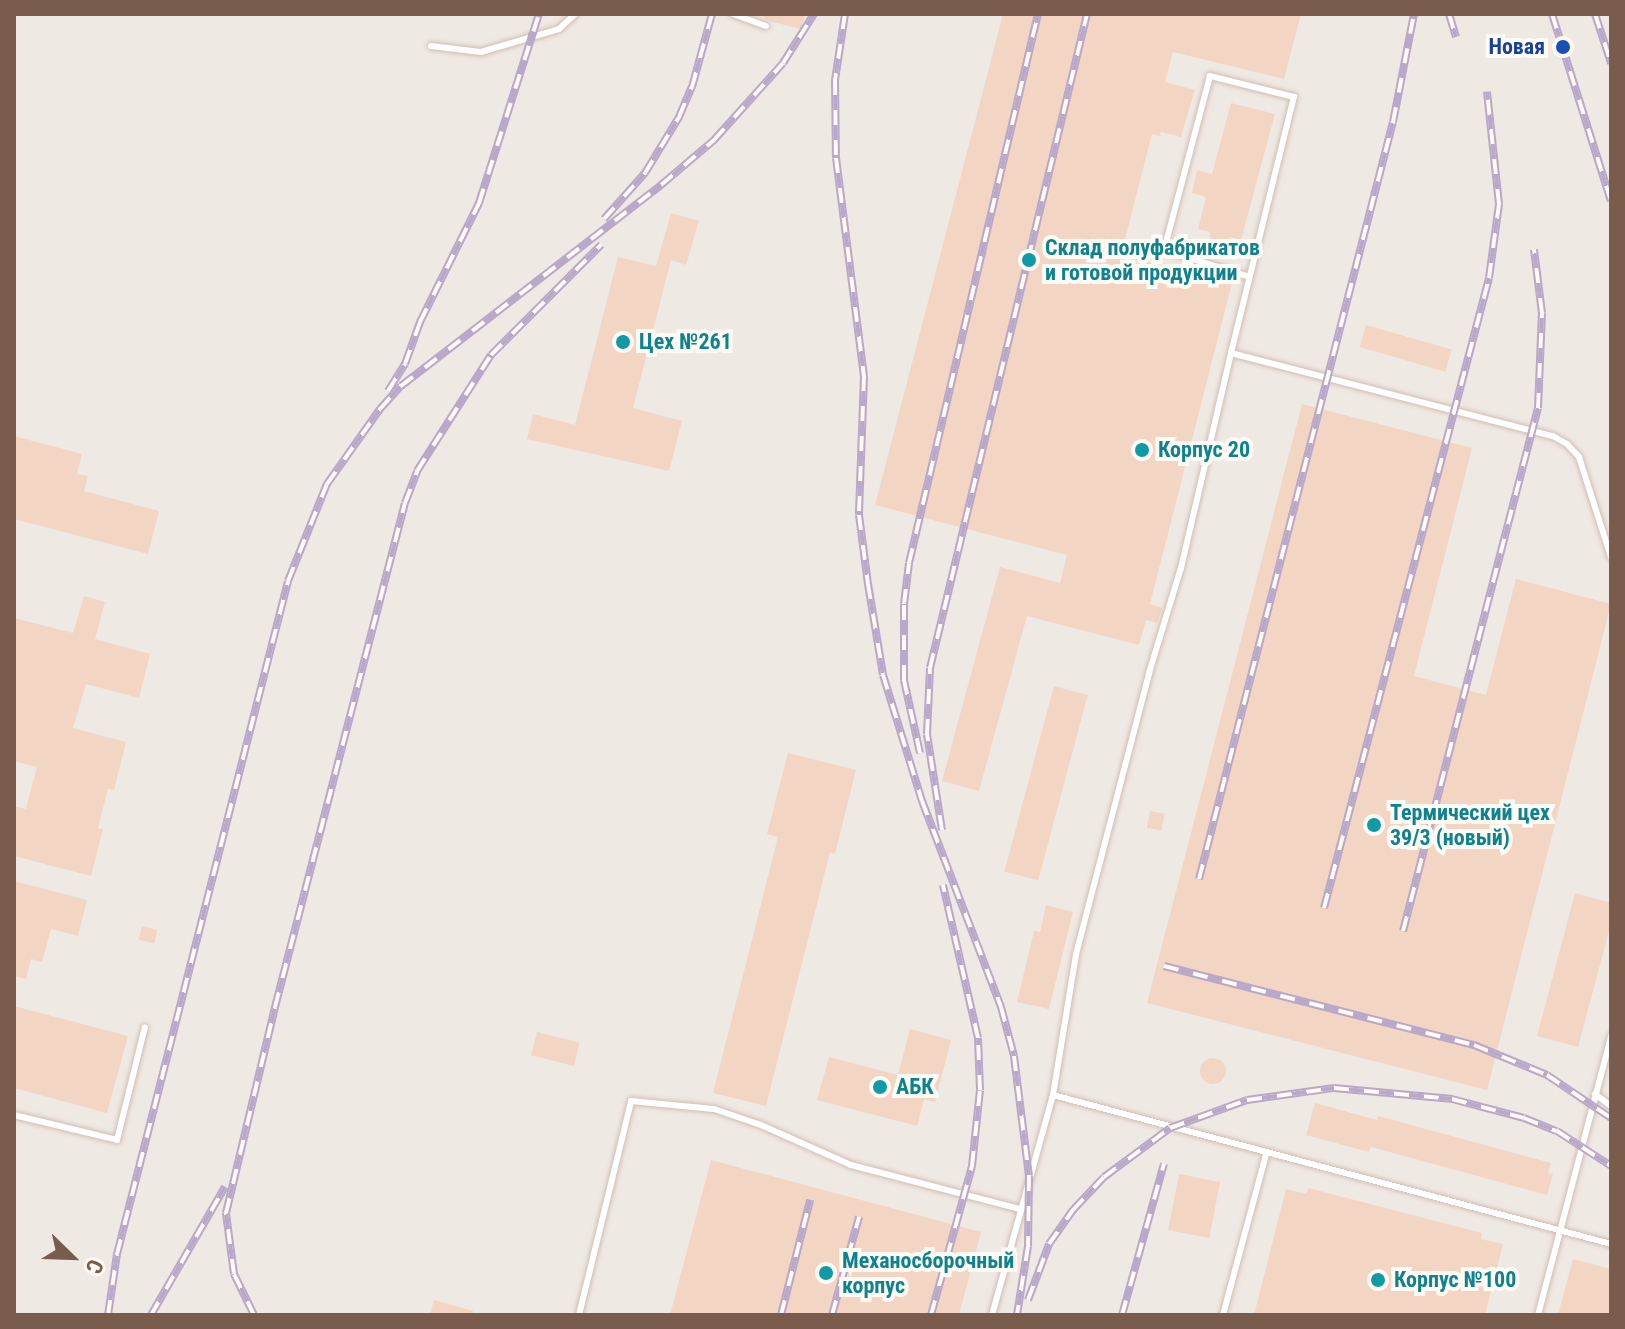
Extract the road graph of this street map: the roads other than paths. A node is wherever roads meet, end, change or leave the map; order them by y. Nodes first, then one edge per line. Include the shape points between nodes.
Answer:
1 (575, 14) edge
2 (733, 14) edge
3 (766, 26) dead end
4 (431, 46) dead end
5 (1247, 276) junction
6 (1231, 353) junction
7 (1611, 557) edge
8 (145, 1027) dead end
9 (1611, 1036) edge
10 (1595, 1094) junction
11 (1053, 1095) junction
12 (1611, 1106) edge
13 (14, 1115) edge
14 (1266, 1154) junction
15 (1020, 1209) junction
16 (1560, 1229) junction
17 (1611, 1244) edge
18 (579, 1315) edge
19 (992, 1315) edge
20 (1223, 1315) edge
21 (1538, 1315) edge

1 - 4 lane via 559,29 481,52
2 - 3 lane
5 - 5 lane via 1294,97 1210,76 1164,250
5 - 6 lane
6 - 7 lane via 1553,436 1579,457
6 - 11 lane via 1181,568 1076,954
8 - 13 lane via 117,1140
9 - 10 lane
10 - 12 lane
10 - 16 lane
11 - 14 lane
11 - 15 lane
14 - 16 lane
14 - 20 lane
15 - 18 lane via 851,1165 714,1109 631,1101
15 - 19 lane
16 - 17 lane
16 - 21 lane

